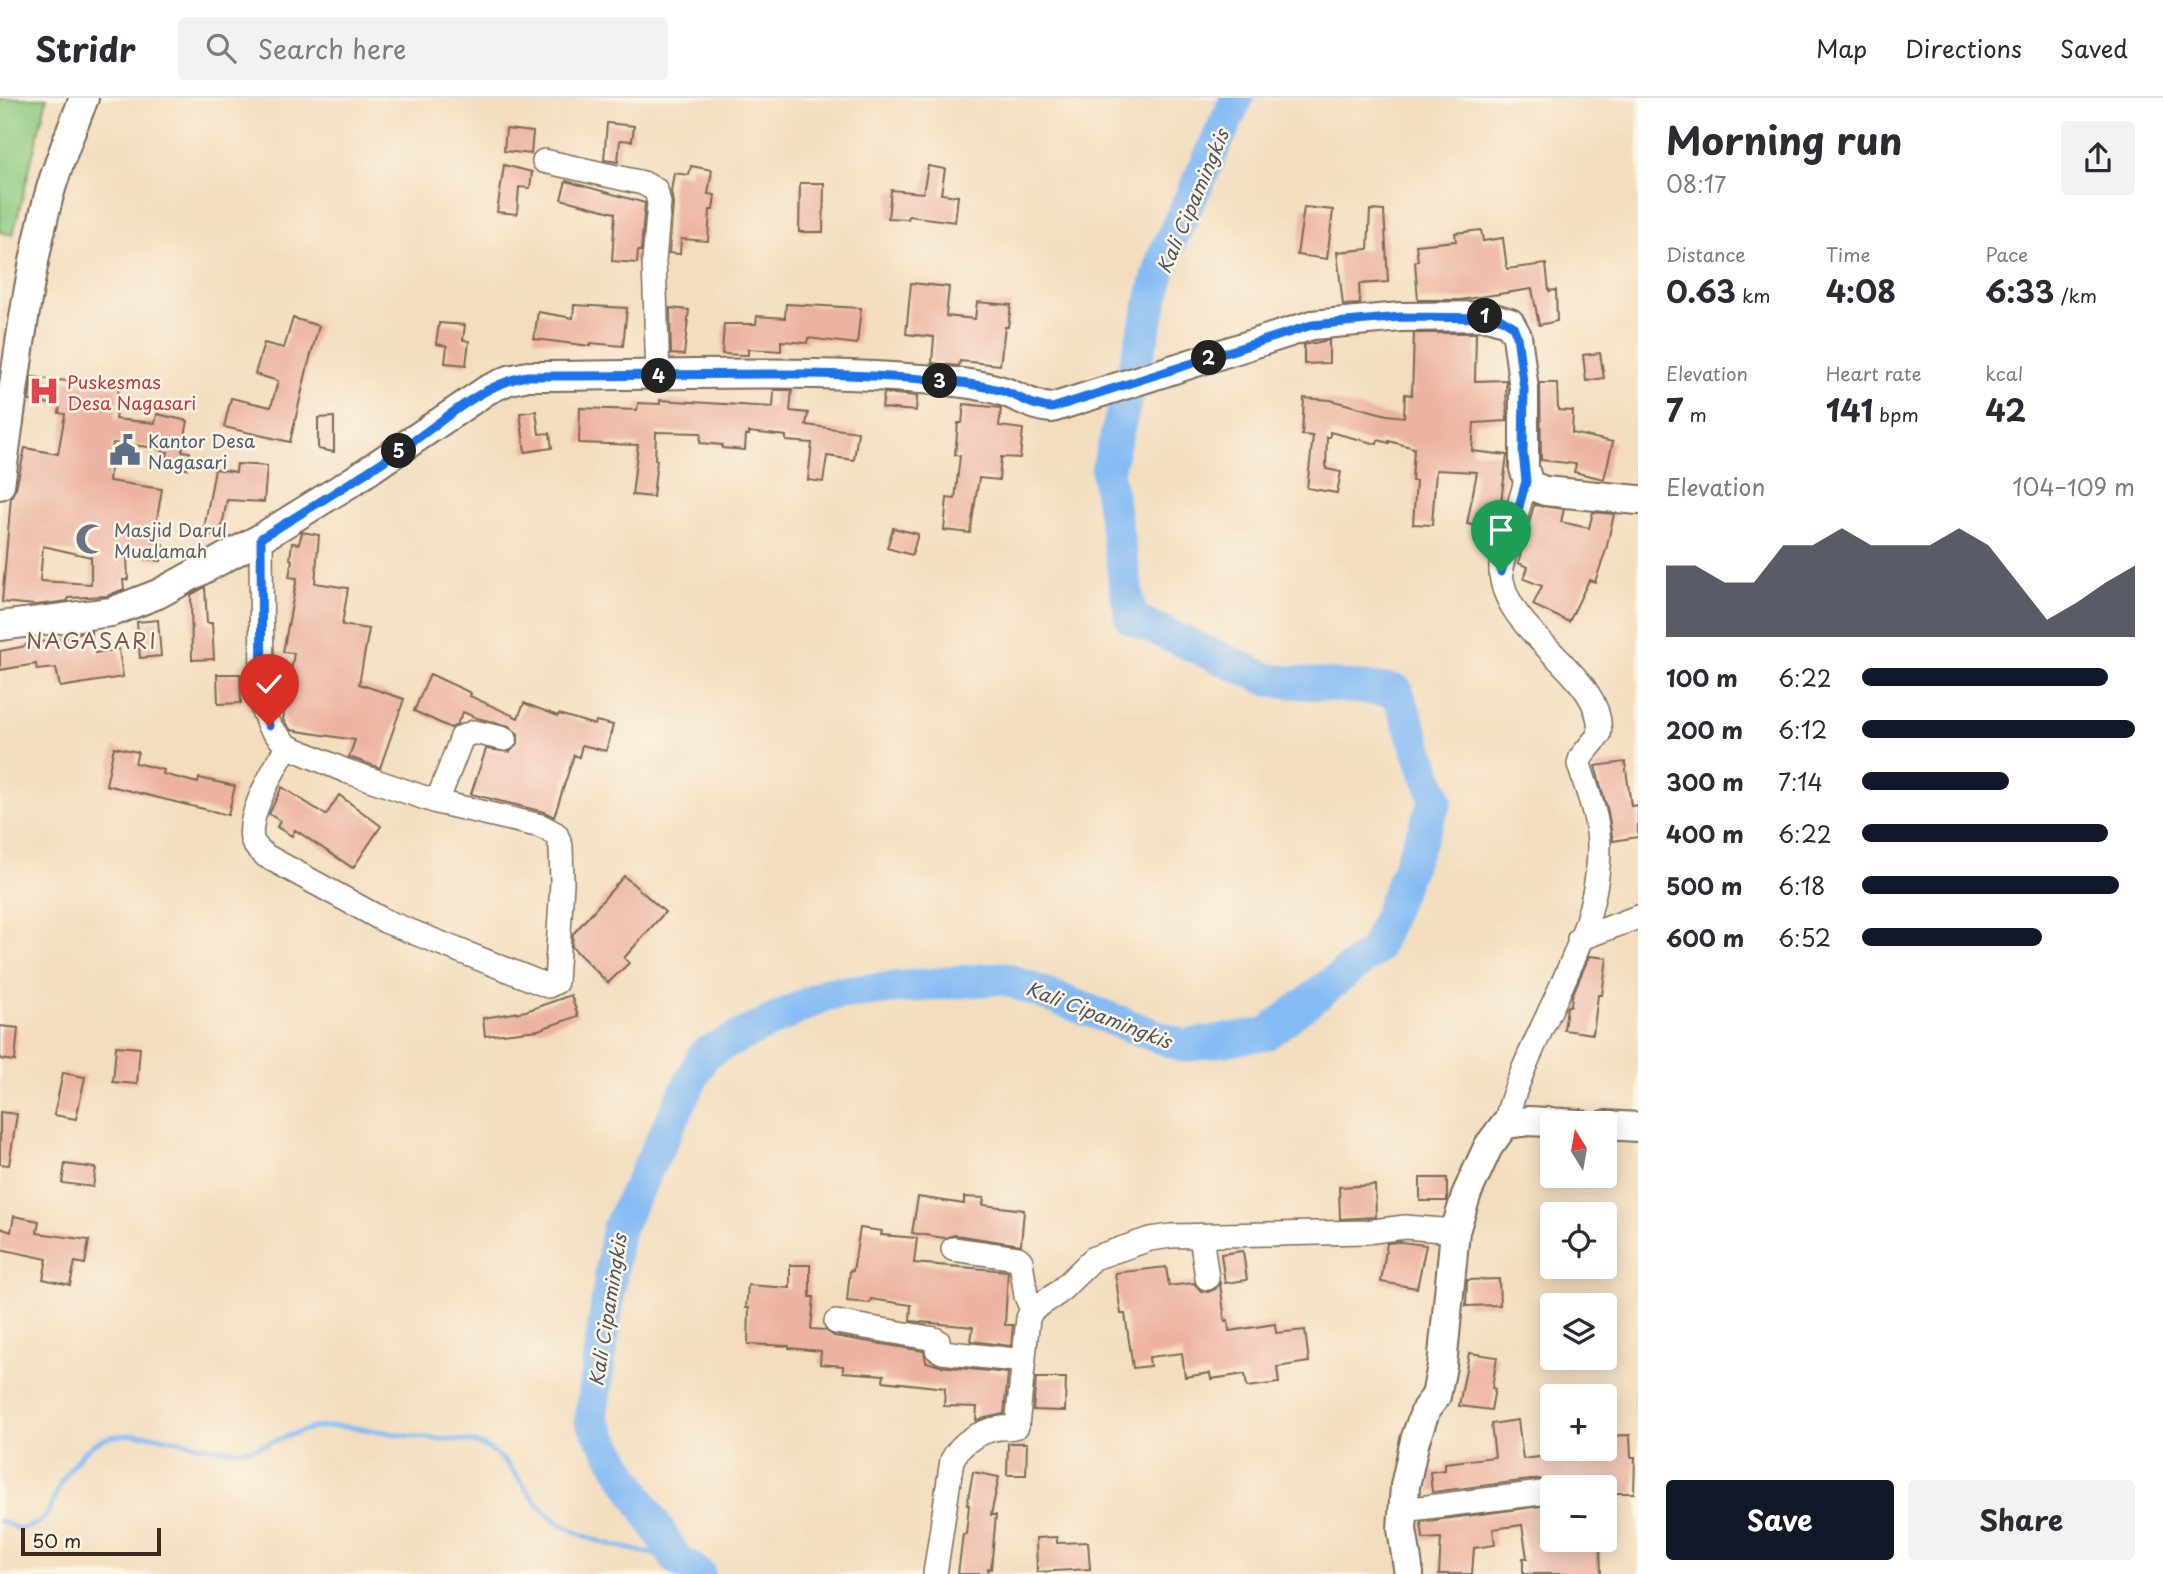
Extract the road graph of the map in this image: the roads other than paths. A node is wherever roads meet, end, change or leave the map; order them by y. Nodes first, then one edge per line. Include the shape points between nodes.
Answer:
1 (84, 98) edge
2 (544, 161) dead end
3 (657, 376) junction
4 (1526, 481) junction
5 (0, 485) edge
6 (1638, 500) edge
7 (261, 538) junction
8 (0, 626) edge
9 (505, 739) dead end
10 (287, 746) junction
11 (437, 802) junction
12 (1638, 917) edge
13 (1579, 939) junction
14 (1540, 1122) edge
15 (1505, 1124) junction
16 (1617, 1126) edge
17 (1638, 1127) edge
18 (1455, 1231) junction
19 (1201, 1236) junction
20 (953, 1249) dead end
21 (1207, 1278) dead end
22 (1032, 1310) junction
23 (836, 1322) dead end
24 (1024, 1361) junction
25 (1540, 1493) edge
26 (1403, 1510) junction
27 (935, 1574) edge
28 (1409, 1574) edge

1 - 5 street via 48,200 17,353
2 - 3 street via 643,183 656,190
3 - 4 street via 814,374 944,381 995,388 1044,408 1296,329 1401,317 1488,316 1506,320 1517,336 1524,389
3 - 7 street via 509,380
4 - 6 street via 1545,491
4 - 13 street via 1501,567 1504,586 1514,609 1588,692 1600,724 1599,735 1580,762 1599,845 1595,885
7 - 8 street via 126,608
7 - 10 street via 262,708 269,726
9 - 11 street via 465,734
10 - 11 street
10 - 11 street via 252,824 253,841 266,856 384,920 554,985 562,883 558,837 541,826
12 - 13 street
13 - 15 street via 1520,1076
14 - 15 street
15 - 18 street via 1488,1147
16 - 17 street
18 - 19 street via 1405,1227
18 - 26 street via 1442,1366 1436,1395 1415,1440
19 - 21 street
19 - 22 street via 1150,1239 1094,1258 1058,1293
20 - 22 street via 1018,1258
22 - 24 street
23 - 24 street via 934,1339 942,1353
24 - 27 street via 1017,1426 977,1436 962,1446 953,1460
25 - 26 street
26 - 28 street

